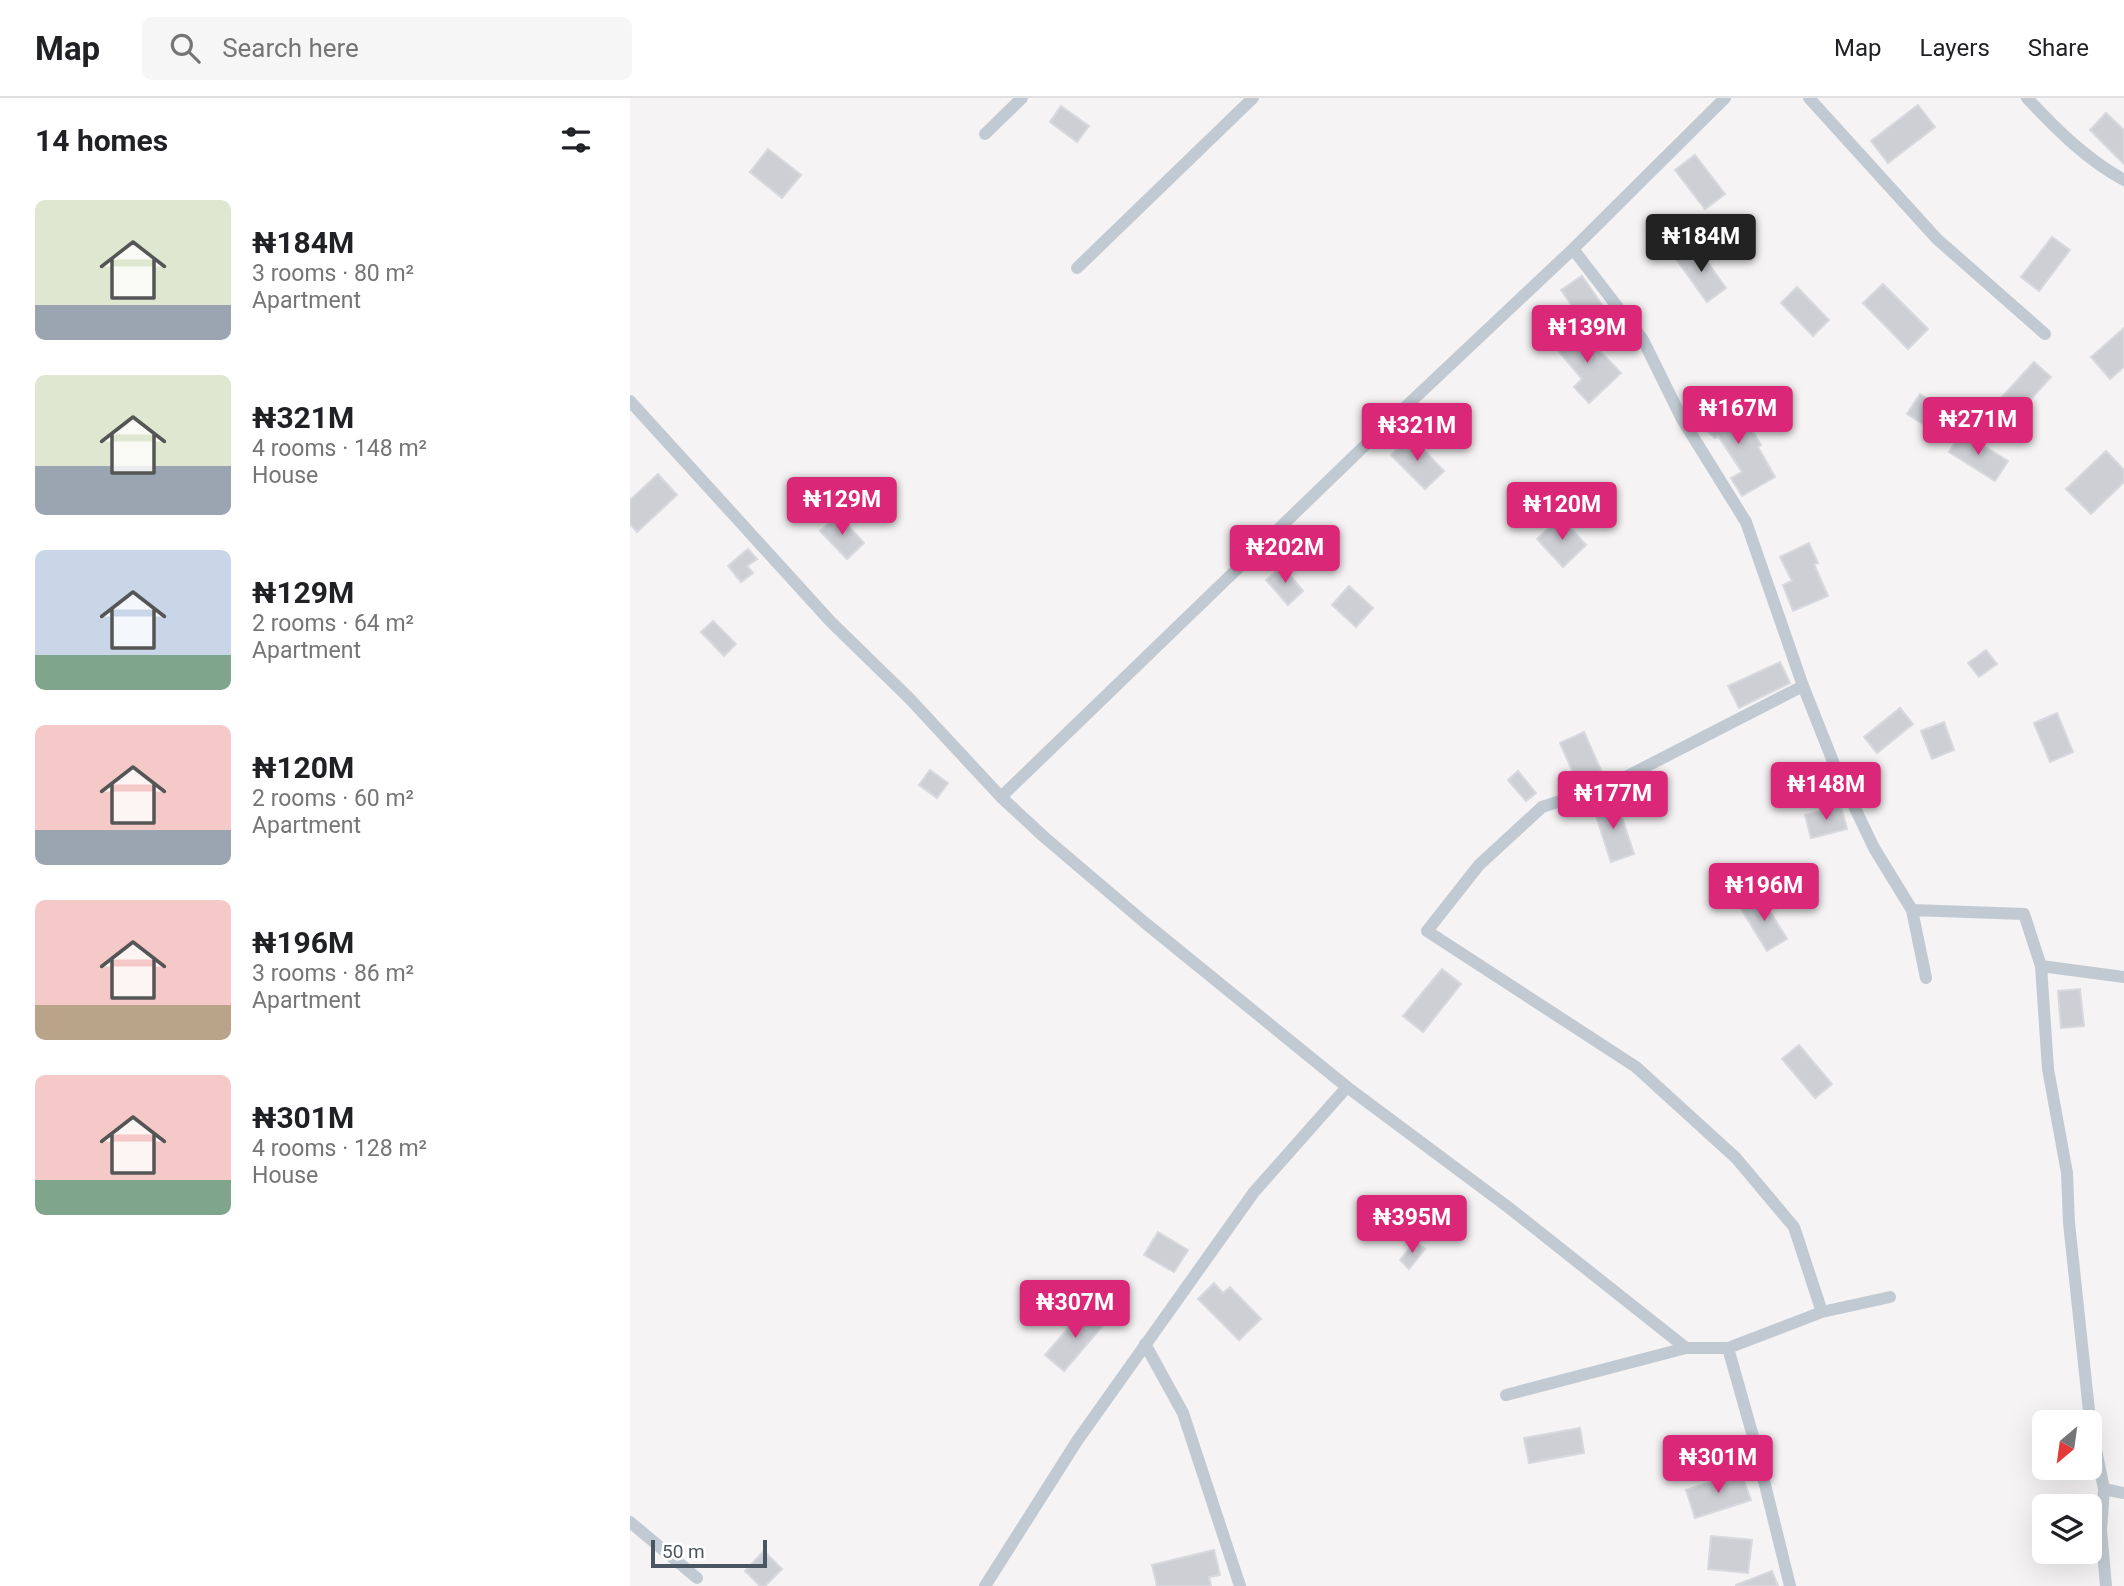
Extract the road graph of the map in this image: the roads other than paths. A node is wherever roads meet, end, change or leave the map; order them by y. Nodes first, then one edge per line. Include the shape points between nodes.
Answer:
1 (1022, 98) edge
2 (1253, 98) edge
3 (1725, 98) edge
4 (1810, 98) edge
5 (2027, 98) edge
6 (985, 134) dead end
7 (2124, 180) edge
8 (1573, 249) junction
9 (1077, 268) dead end
10 (2045, 334) dead end
11 (630, 401) edge
12 (1803, 686) junction
13 (1001, 797) junction
14 (1912, 910) junction
15 (2041, 966) junction
16 (2124, 977) edge
17 (1926, 978) dead end
18 (1347, 1087) junction
19 (1890, 1297) dead end
20 (1822, 1312) junction
21 (1145, 1345) junction
22 (1686, 1348) junction
23 (1728, 1348) junction
24 (1506, 1395) dead end
25 (2104, 1489) junction
26 (2124, 1493) edge
27 (630, 1522) edge
28 (697, 1577) dead end
29 (985, 1586) edge
30 (1240, 1586) edge
31 (1790, 1586) edge
32 (2106, 1586) edge

1 - 6 street
2 - 9 street
3 - 8 street
4 - 10 street via 1937,239
5 - 7 street via 2067,140
8 - 12 street via 1643,340 1682,419 1746,522
8 - 13 street
11 - 13 street via 831,622
12 - 14 street via 1874,848
12 - 20 street via 1610,785 1542,807 1479,865 1427,931 1636,1067 1736,1158 1794,1227
13 - 18 street via 1144,922
14 - 15 street via 2024,914
14 - 17 street
15 - 16 street
15 - 25 street via 2048,1069 2067,1173 2090,1420
18 - 21 street via 1254,1192
18 - 22 street
19 - 20 street
20 - 23 street
21 - 29 street via 1077,1441
21 - 30 street via 1183,1413
22 - 23 street
22 - 24 street
23 - 31 street
25 - 26 street
25 - 32 street via 2101,1530
27 - 28 street

